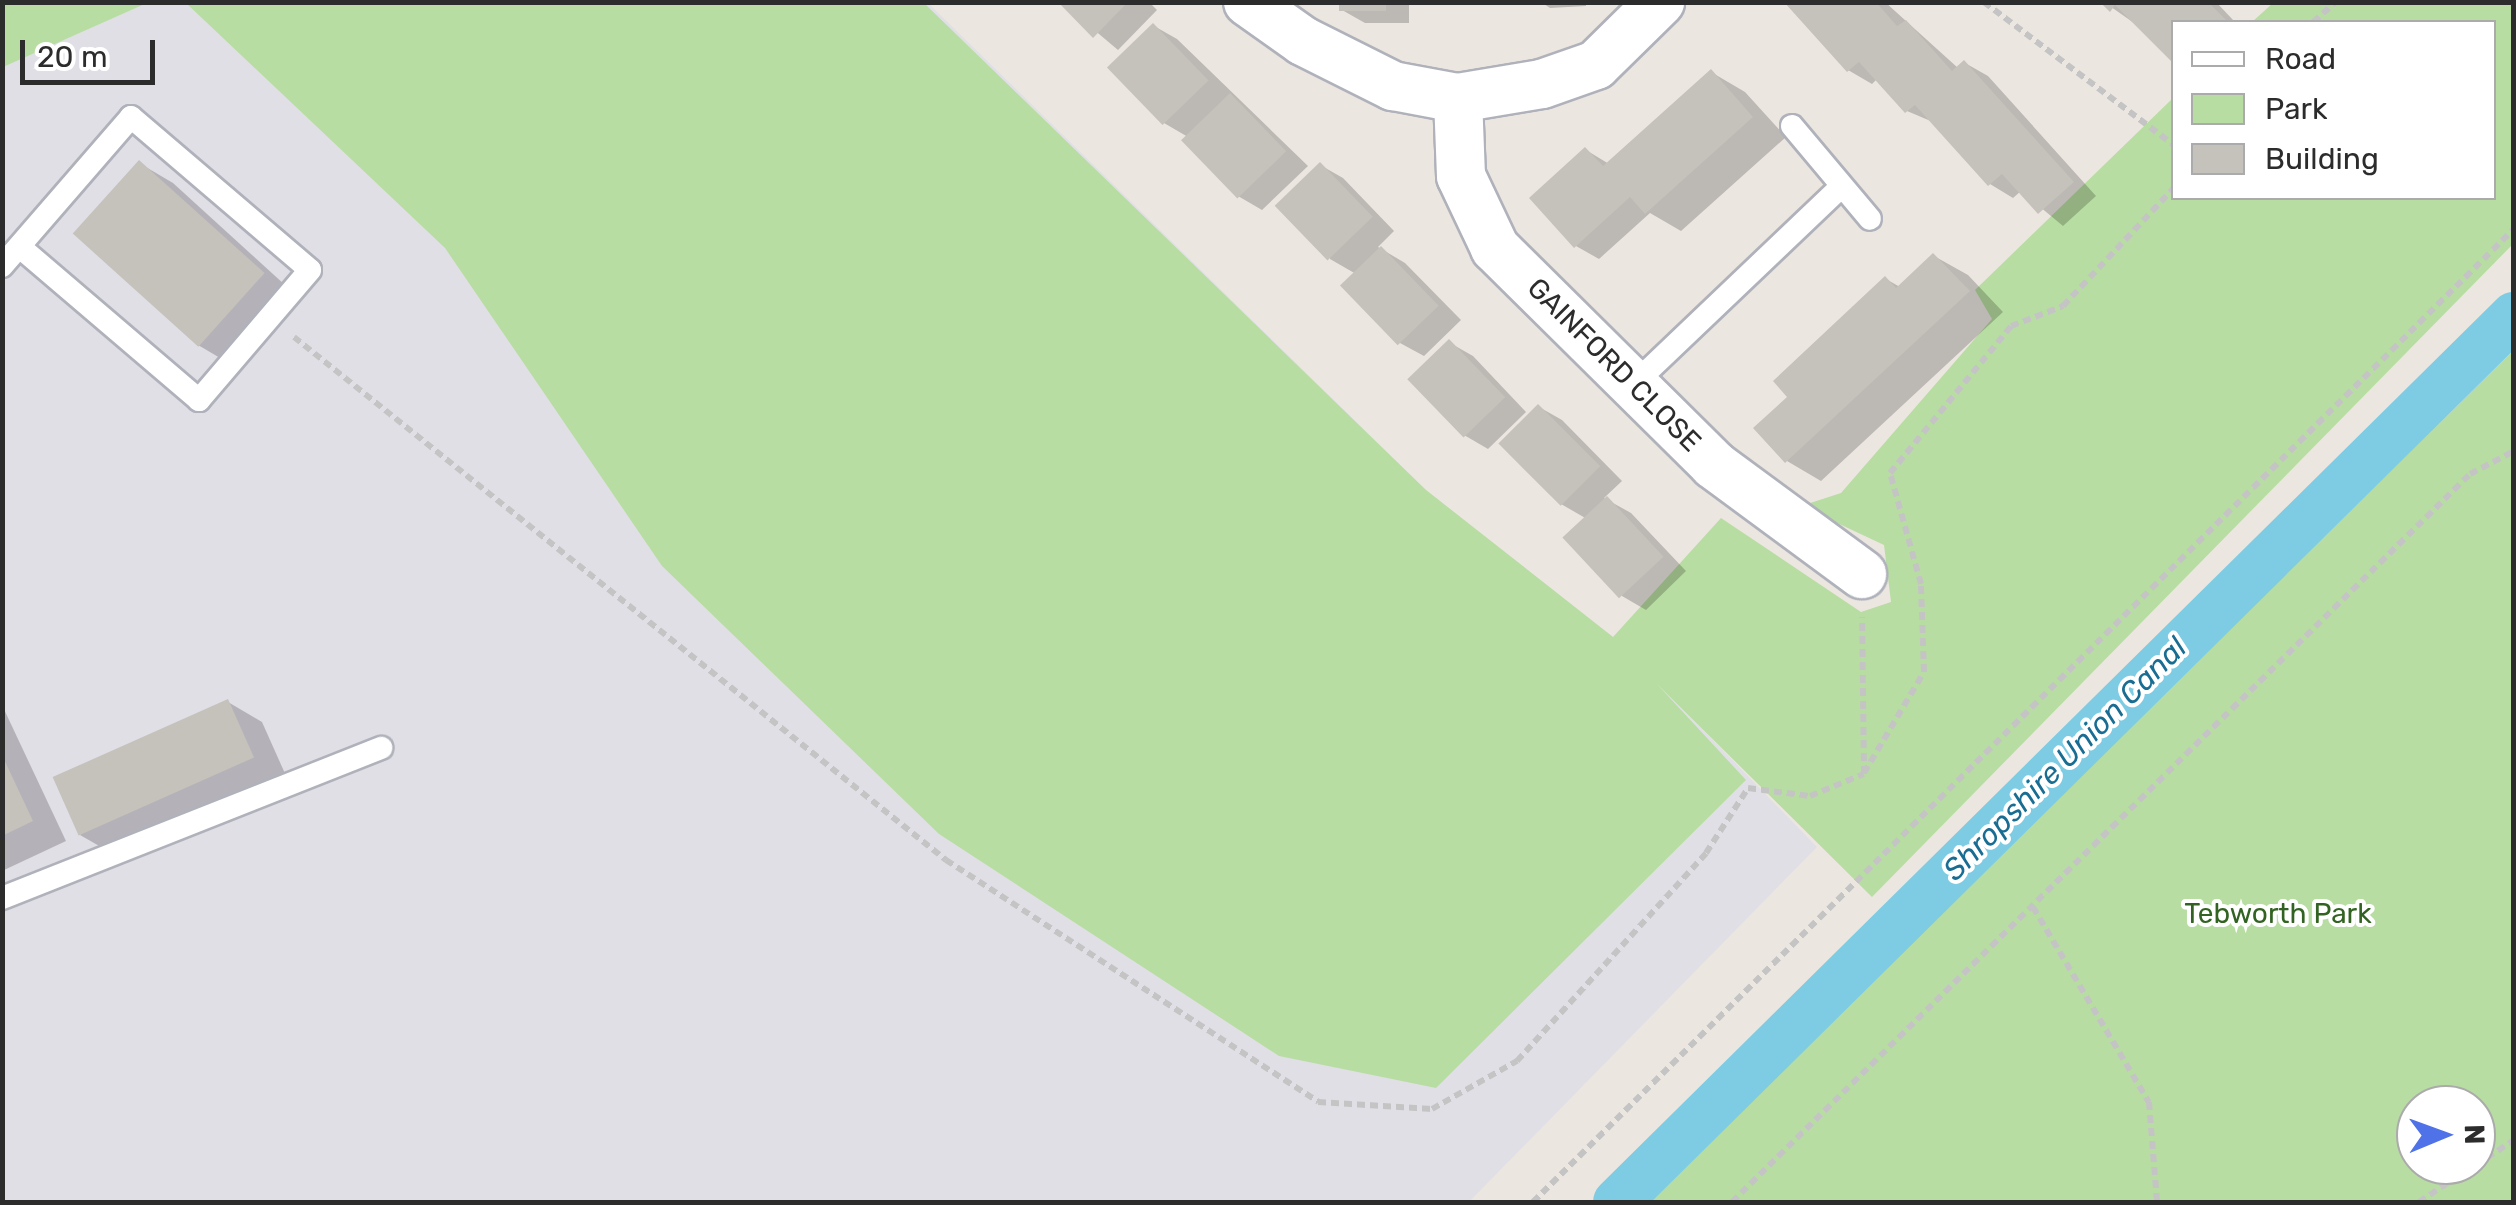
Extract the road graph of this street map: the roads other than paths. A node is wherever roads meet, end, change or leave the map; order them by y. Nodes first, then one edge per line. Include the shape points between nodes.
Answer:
1 (1248, 2) edge
2 (1660, 2) edge
3 (1458, 98) junction
4 (1792, 126) dead end
5 (1842, 186) junction
6 (1870, 219) dead end
7 (20, 246) junction
8 (2, 266) edge
9 (1634, 384) junction
10 (1862, 574) road end
11 (382, 748) dead end
12 (2, 898) edge

1 - 3 street via 1303,41 1394,86
2 - 3 street via 1596,65 1542,84
3 - 9 street, GAINFORD CLOSE via 1461,176 1495,248
4 - 5 lane
5 - 6 lane
5 - 9 lane
7 - 7 lane via 131,117 310,270 200,400
7 - 8 lane
9 - 10 street, GAINFORD CLOSE via 1714,464
11 - 12 lane

